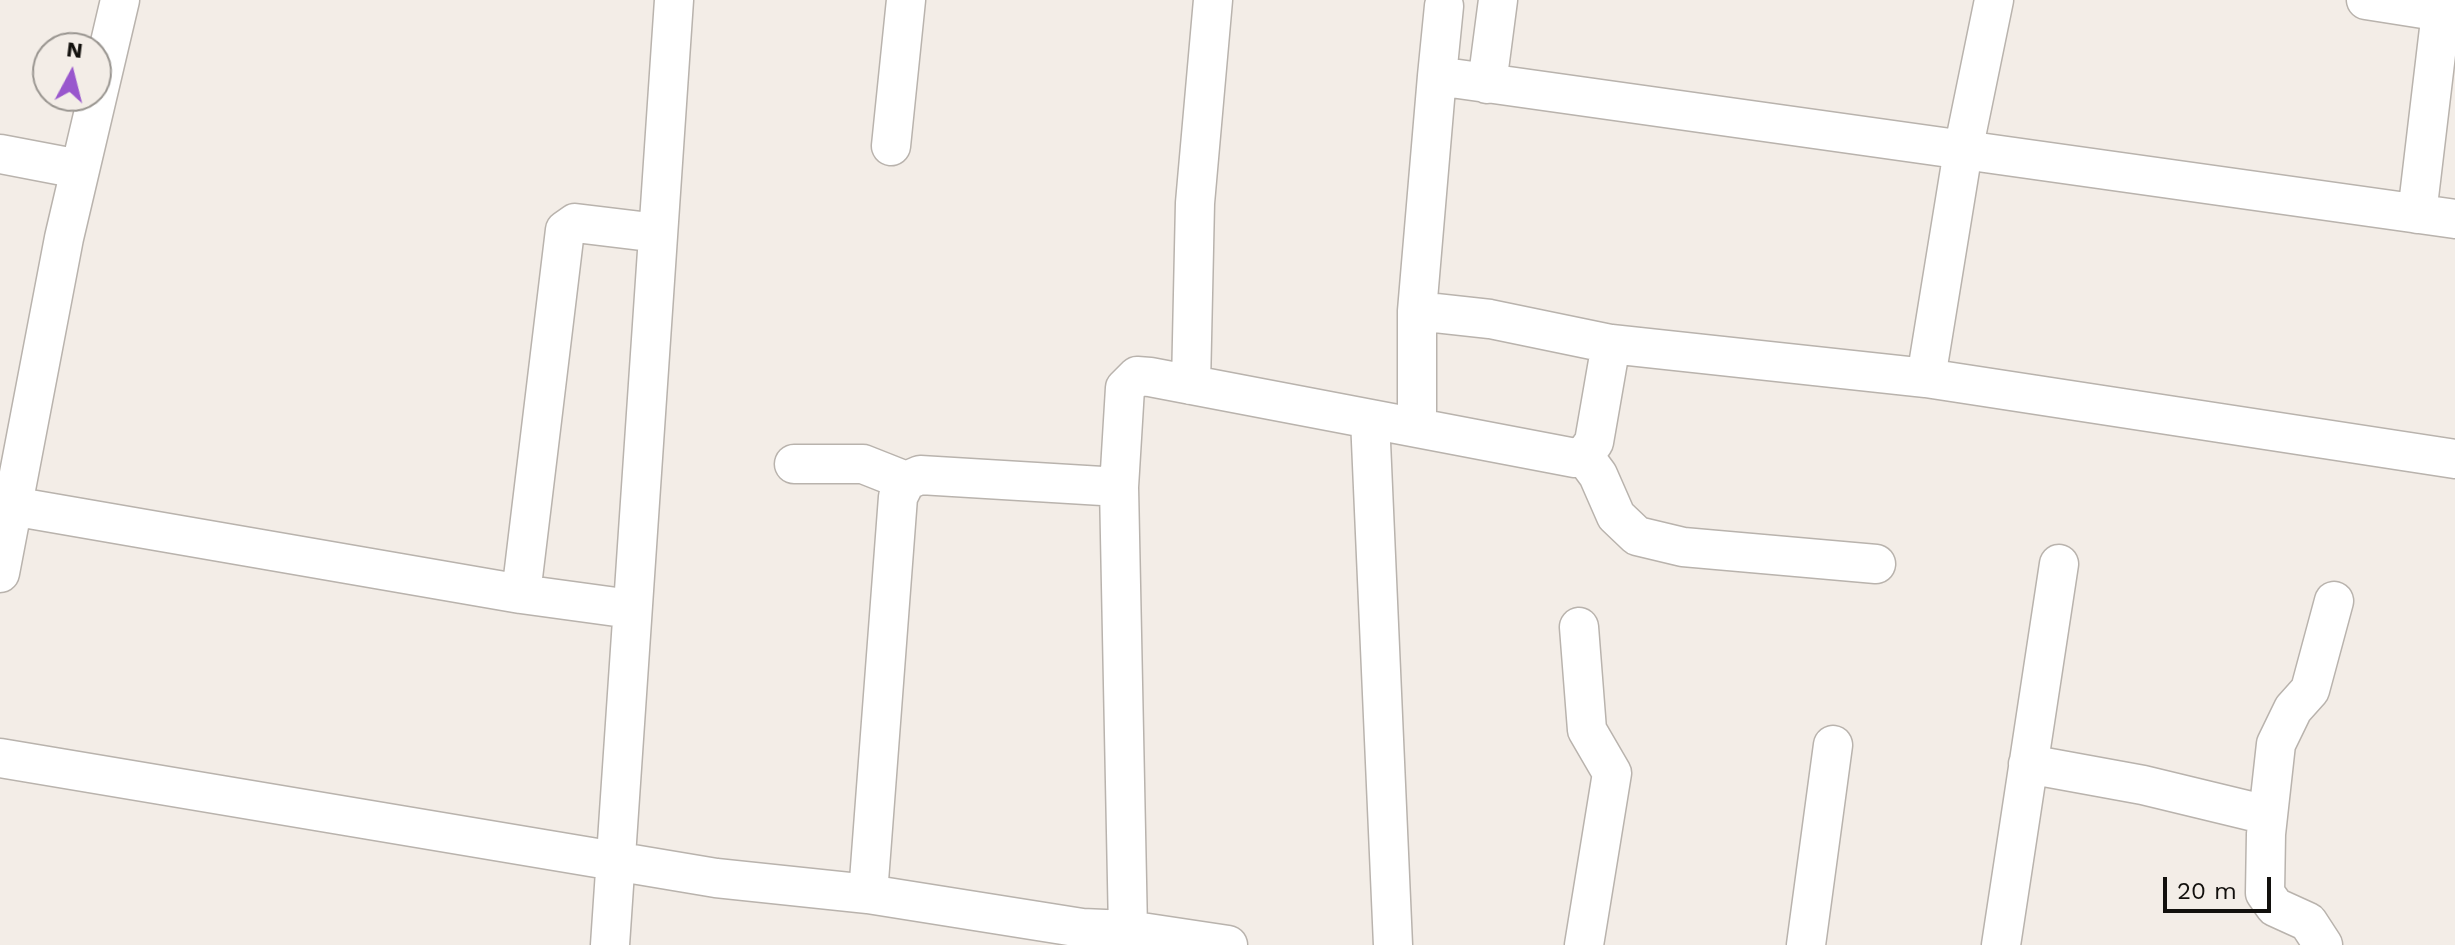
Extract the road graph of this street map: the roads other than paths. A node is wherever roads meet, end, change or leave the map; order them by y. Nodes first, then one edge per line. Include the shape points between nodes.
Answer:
1 (120, 0) edge
2 (674, 0) edge
3 (906, 0) edge
4 (1213, 0) edge
5 (1498, 0) edge
6 (1994, 0) edge
7 (2366, 0) edge
8 (1444, 6) dead end
9 (2427, 8) edge
10 (1437, 76) junction
11 (1487, 84) junction
12 (891, 146) dead end
13 (1963, 151) junction
14 (0, 154) edge
15 (79, 169) junction
16 (2417, 214) junction
17 (2455, 219) edge
18 (658, 233) junction
19 (1417, 311) junction
20 (1611, 344) junction
21 (1926, 378) junction
22 (1191, 385) junction
23 (1370, 419) junction
24 (1417, 427) junction
25 (1584, 456) junction
26 (2455, 459) edge
27 (794, 464) dead end
28 (906, 481) junction
29 (1119, 487) junction
30 (12, 506) junction
31 (1876, 564) dead end
32 (2059, 564) dead end
33 (0, 573) edge
34 (521, 594) junction
35 (2334, 601) dead end
36 (631, 609) junction
37 (1579, 627) dead end
38 (1833, 745) dead end
39 (0, 758) edge
40 (2028, 764) junction
41 (2267, 815) junction
42 (614, 860) junction
43 (868, 894) junction
44 (1128, 930) junction
45 (610, 945) edge
46 (1228, 945) edge
47 (1393, 945) edge
48 (1584, 945) edge
49 (1806, 945) edge
50 (2001, 945) edge
51 (2323, 945) edge

1 - 15 street
2 - 18 street
3 - 12 street
4 - 22 street via 1195,203
5 - 11 street
6 - 13 street
7 - 9 street
8 - 10 street
9 - 16 street
10 - 11 street
10 - 19 street
11 - 13 street
13 - 16 street
13 - 21 street
14 - 15 street
15 - 30 street
16 - 17 street
18 - 34 street via 575,223 565,230
18 - 36 street
19 - 20 street via 1543,328
19 - 24 street
20 - 21 street
20 - 25 street via 1594,442
21 - 26 street
22 - 23 street
22 - 29 street via 1137,376 1125,388
23 - 24 street
23 - 47 street
24 - 25 street
25 - 31 street via 1616,516 1637,536 1683,547
27 - 28 street via 863,464
28 - 29 street via 920,475
28 - 43 street via 898,497
29 - 44 street
30 - 33 street
30 - 34 street
32 - 40 street
34 - 36 street
35 - 41 street via 2310,690 2293,709 2276,744
36 - 42 street
37 - 48 street via 1587,730 1612,773
38 - 49 street
39 - 42 street
40 - 41 street
40 - 50 street
41 - 51 street via 2265,893 2275,907 2308,922
42 - 43 street via 716,878
42 - 45 street
43 - 44 street via 1082,928
44 - 46 street

